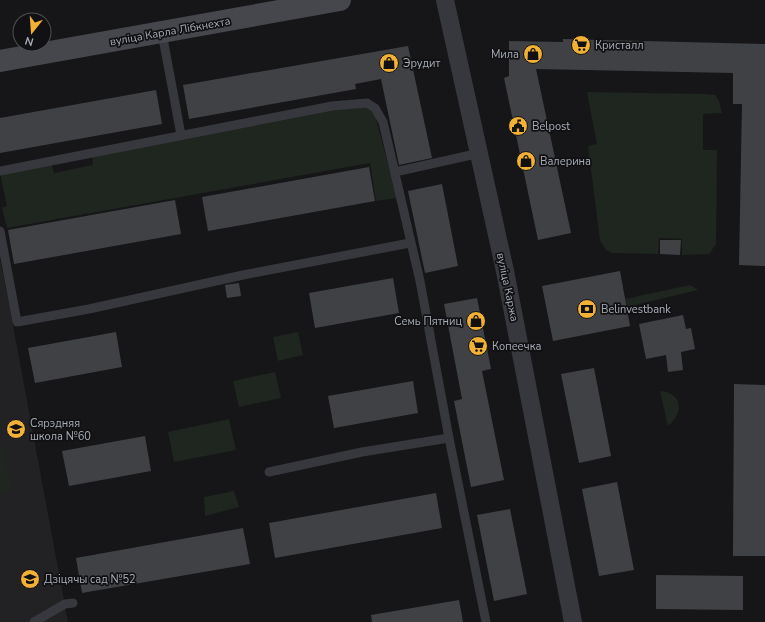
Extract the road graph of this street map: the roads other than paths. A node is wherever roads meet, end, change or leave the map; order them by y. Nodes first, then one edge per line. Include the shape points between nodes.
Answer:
1 (340, 0) edge
2 (446, 0) edge
3 (162, 33) junction
4 (0, 61) edge
5 (181, 135) junction
6 (480, 153) junction
7 (0, 171) edge
8 (394, 172) junction
9 (0, 231) edge
10 (410, 243) junction
11 (449, 438) junction
12 (269, 472) dead end
13 (73, 603) dead end
14 (34, 622) edge
15 (486, 622) edge
16 (573, 622) edge

1 - 3 main road, вуліца Карла Лібкнехта
2 - 6 street, вуліца Каржа
3 - 4 main road, вуліца Карла Лібкнехта
3 - 5 lane
5 - 7 lane
5 - 8 lane via 332,106 367,103 375,108 383,122
6 - 8 lane
6 - 16 street, вуліца Каржа via 532,402
8 - 10 lane
9 - 10 lane via 18,322
10 - 11 lane via 420,281
11 - 12 lane via 362,452
11 - 15 lane
13 - 14 lane via 65,604

